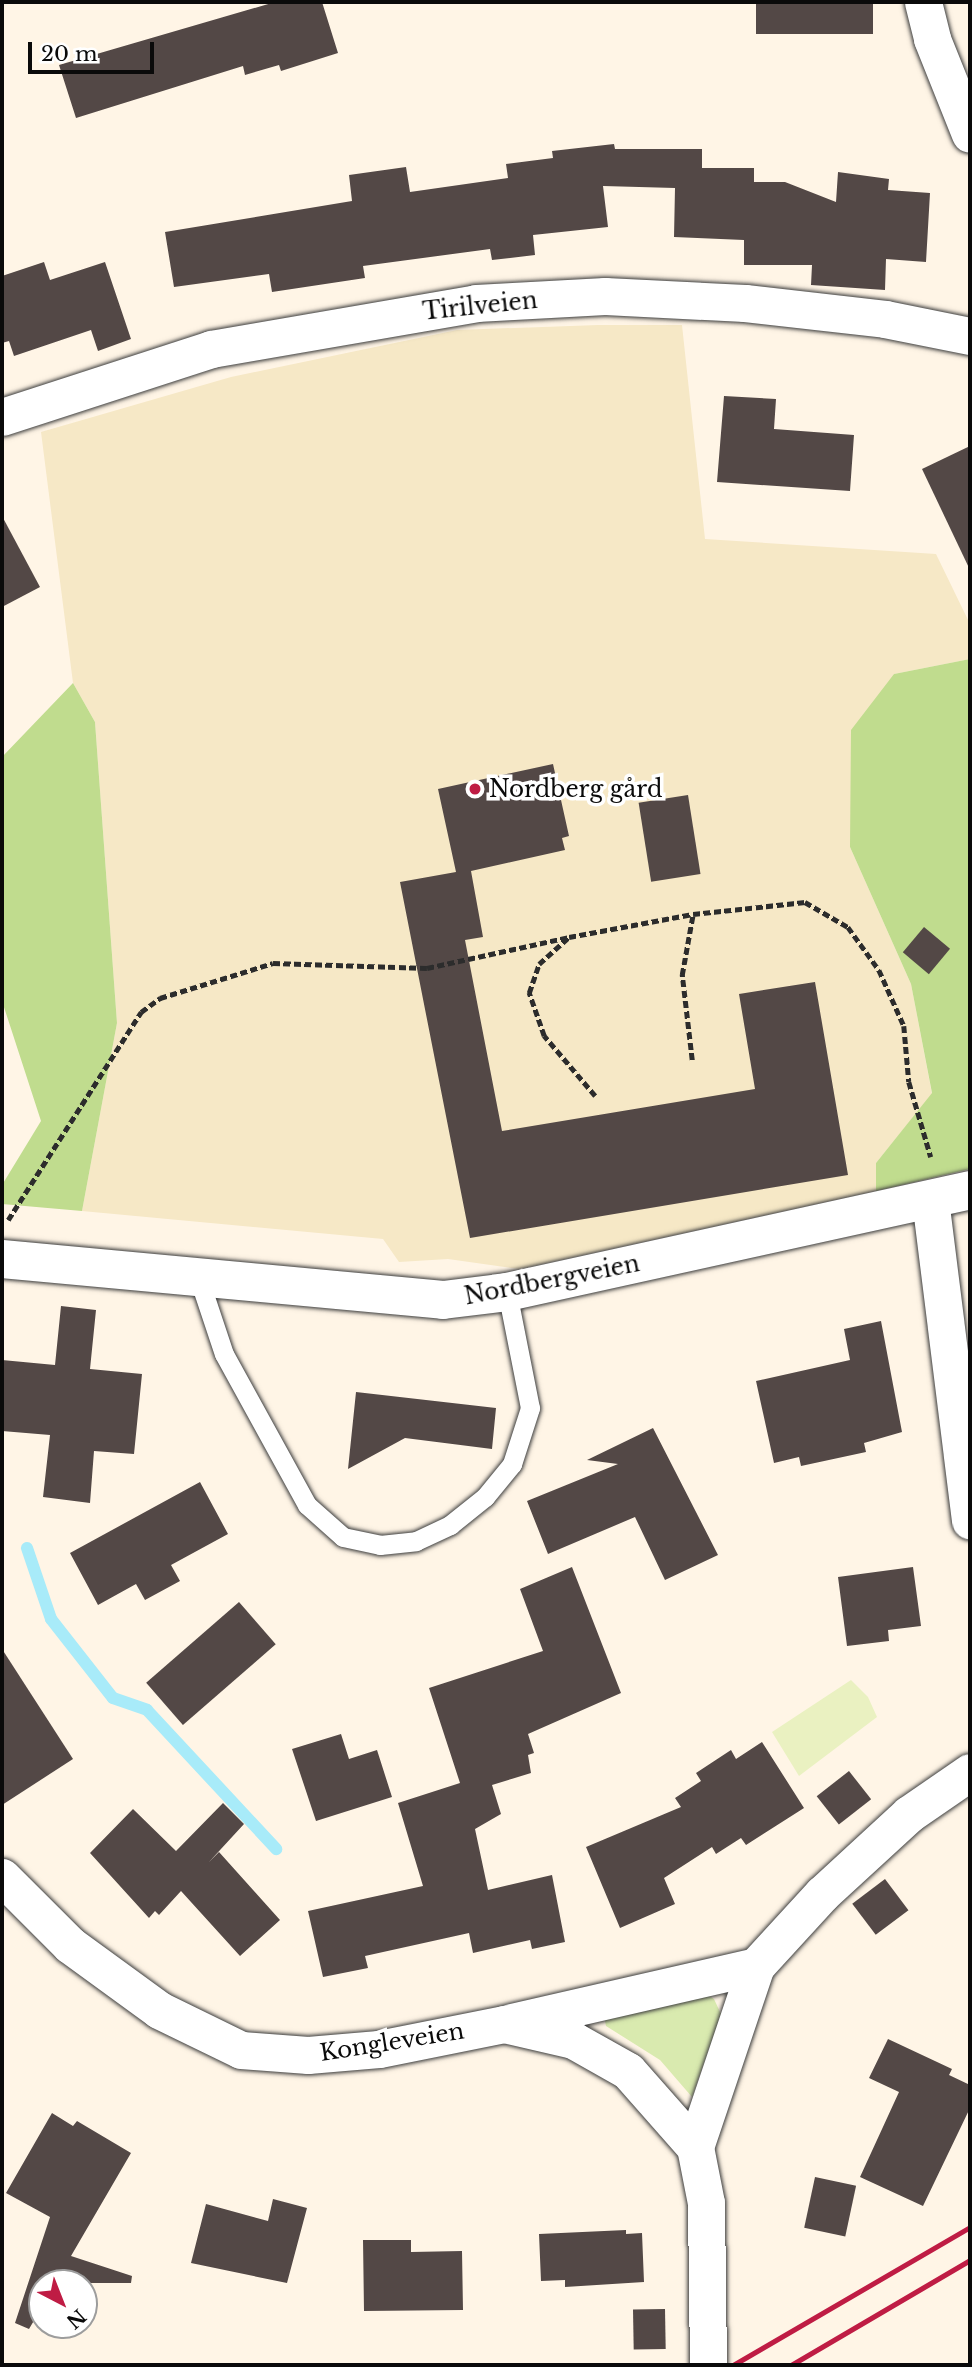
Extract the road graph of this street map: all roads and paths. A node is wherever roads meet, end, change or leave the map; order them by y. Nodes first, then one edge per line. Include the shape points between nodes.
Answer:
1 (923, 2) edge
2 (970, 134) edge
3 (970, 336) edge
4 (2, 417) edge
5 (693, 914) junction
6 (569, 937) junction
7 (692, 1060) dead end
8 (595, 1096) dead end
9 (970, 1190) edge
10 (930, 1199) junction
11 (3, 1242) edge
12 (198, 1276) junction
13 (507, 1292) junction
14 (970, 1521) edge
15 (970, 1772) edge
16 (2, 1877) edge
17 (756, 1966) junction
18 (505, 2024) junction
19 (695, 2147) junction
20 (708, 2365) edge

1 - 2 street via 932,39
3 - 4 street, Tirilveien via 885,319 745,303 605,296 476,303 211,349
5 - 6 path
5 - 7 path via 682,975
5 - 10 path via 805,902 848,927 879,970 904,1026 909,1082 936,1174
6 - 8 path via 539,964 529,993 544,1036
6 - 11 path via 427,968 273,963 160,998 141,1012
9 - 10 street, Nordbergveien
10 - 13 street, Nordbergveien
10 - 14 street
11 - 12 street, Nordbergveien
12 - 13 street, Nordbergveien via 443,1300
12 - 13 lane via 224,1354 307,1505 343,1537 380,1545 415,1541 450,1525 485,1497 512,1464 530,1408
15 - 17 street via 909,1814 822,1894
16 - 18 street, Kongleveien via 70,1945 148,2002 241,2050 308,2055 379,2049
17 - 18 street, Kongleveien
17 - 19 street
18 - 19 street, Kongleveien via 573,2040 628,2070
19 - 20 street via 706,2203

